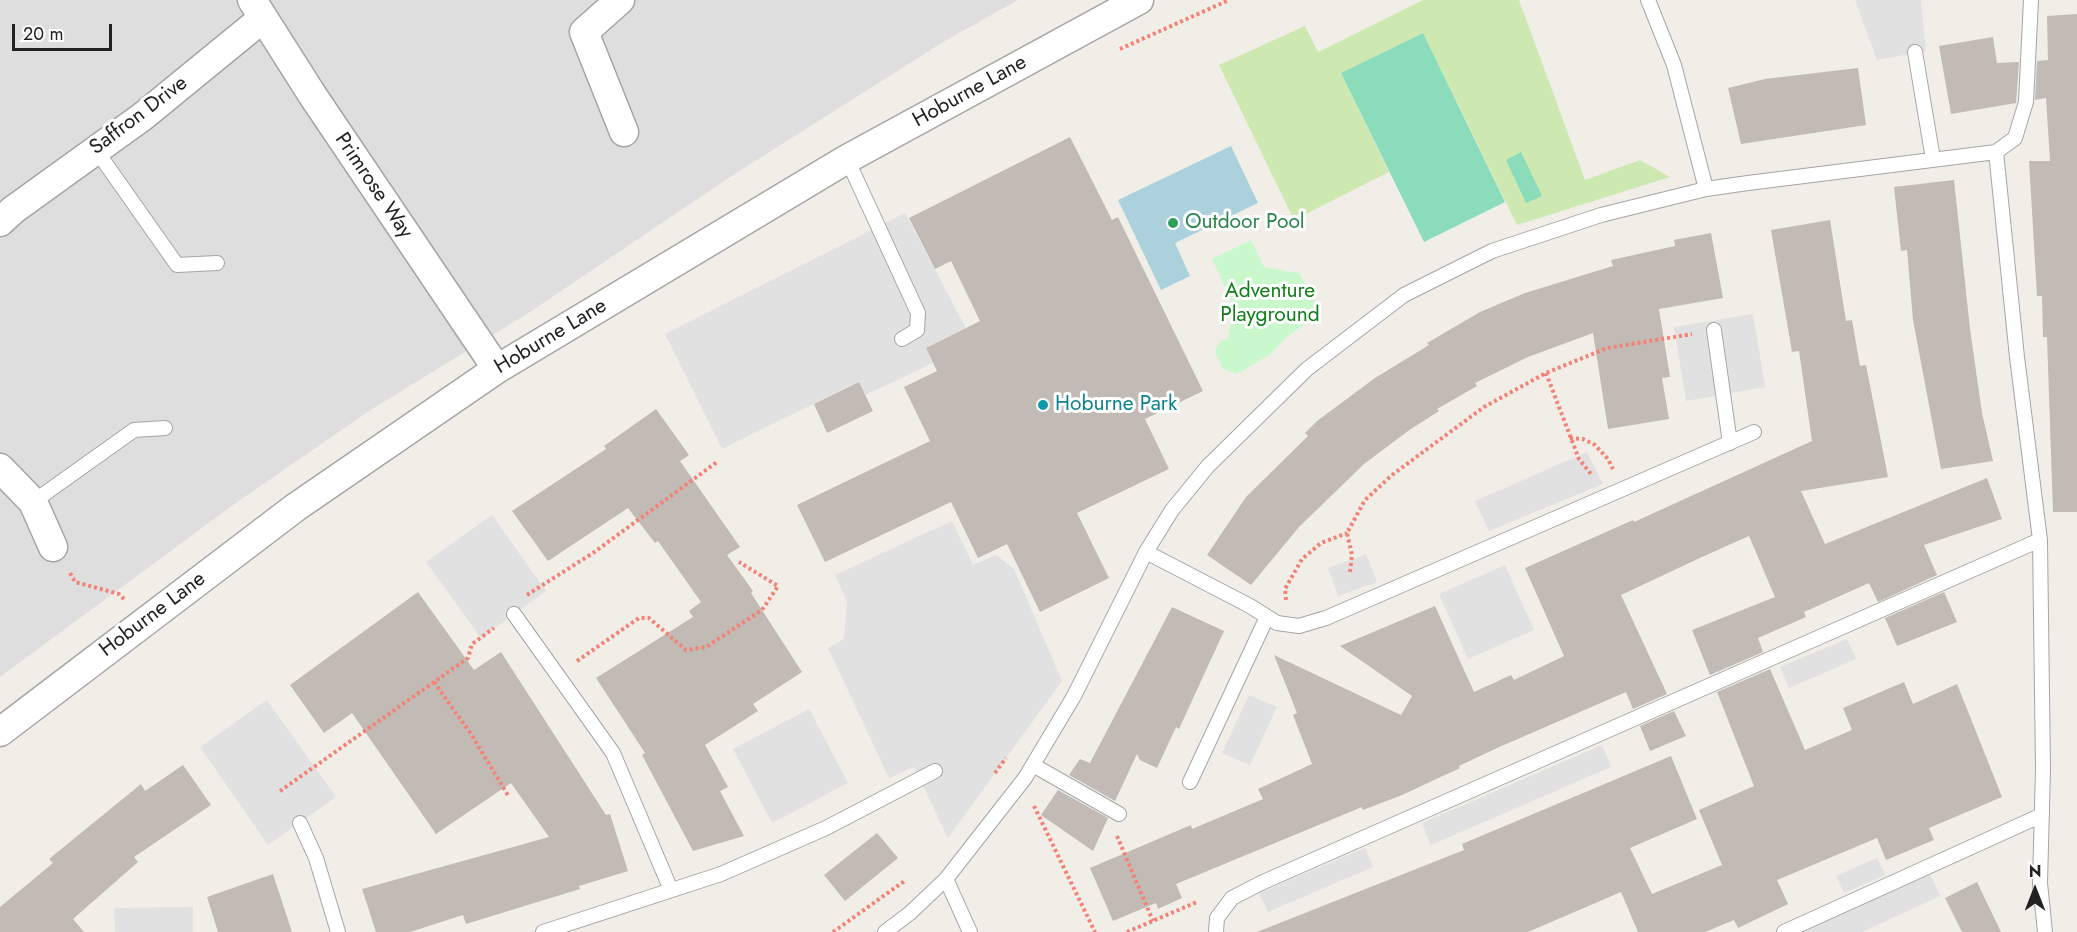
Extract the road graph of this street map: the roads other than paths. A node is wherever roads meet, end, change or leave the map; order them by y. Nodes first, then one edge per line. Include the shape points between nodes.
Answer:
1 (620, 0) edge
2 (1139, 0) edge
3 (1648, 0) edge
4 (2031, 0) edge
5 (258, 9) edge
6 (1915, 52) dead end
7 (624, 132) dead end
8 (96, 150) junction
9 (1996, 152) junction
10 (848, 159) junction
11 (1933, 159) junction
12 (1706, 189) junction
13 (4, 209) edge
14 (217, 263) dead end
15 (1713, 330) road end
16 (902, 339) dead end
17 (497, 369) junction
18 (165, 428) dead end
19 (1754, 432) dead end
20 (1730, 443) junction
21 (0, 468) edge
22 (33, 502) junction
23 (2040, 540) junction
24 (53, 547) road end
25 (1146, 552) junction
26 (516, 608) road end
27 (1267, 617) junction
28 (0, 732) edge
29 (1033, 765) junction
30 (935, 771) dead end
31 (1190, 782) dead end
32 (1119, 814) dead end
33 (2042, 815) junction
34 (300, 823) dead end
35 (946, 879) junction
36 (671, 890) junction
37 (338, 932) edge
38 (543, 932) edge
39 (885, 932) edge
40 (970, 932) edge
41 (1216, 932) edge
42 (1784, 932) edge
43 (2045, 932) edge

1 - 7 street via 585,32
2 - 10 street, Hoburne Lane
3 - 12 lane via 1674,65
4 - 9 lane via 2026,102 2014,138
5 - 8 street, Saffron Drive via 141,117
5 - 17 street, Primrose Way
6 - 11 lane
8 - 13 street, Saffron Drive
8 - 14 lane via 177,265
9 - 11 lane
9 - 23 lane
10 - 16 lane via 918,313 917,330
10 - 17 street, Hoburne Lane
11 - 12 lane
12 - 25 lane via 1601,215 1492,251 1404,295 1307,369 1208,466 1172,510
15 - 20 lane
17 - 28 street, Hoburne Lane via 296,507
18 - 22 lane via 134,430
19 - 20 lane
20 - 27 lane via 1326,618 1299,626 1277,623
21 - 22 street
22 - 24 street
23 - 33 lane
23 - 41 lane via 1261,883 1232,898 1218,918
25 - 27 lane
25 - 29 lane via 1074,696
26 - 36 lane via 557,675 613,753
27 - 31 lane
29 - 32 lane
29 - 35 lane
30 - 36 lane via 826,828 722,874
33 - 42 lane
33 - 43 lane via 2040,883
34 - 37 lane via 313,851
35 - 39 lane
35 - 40 lane
36 - 38 lane

